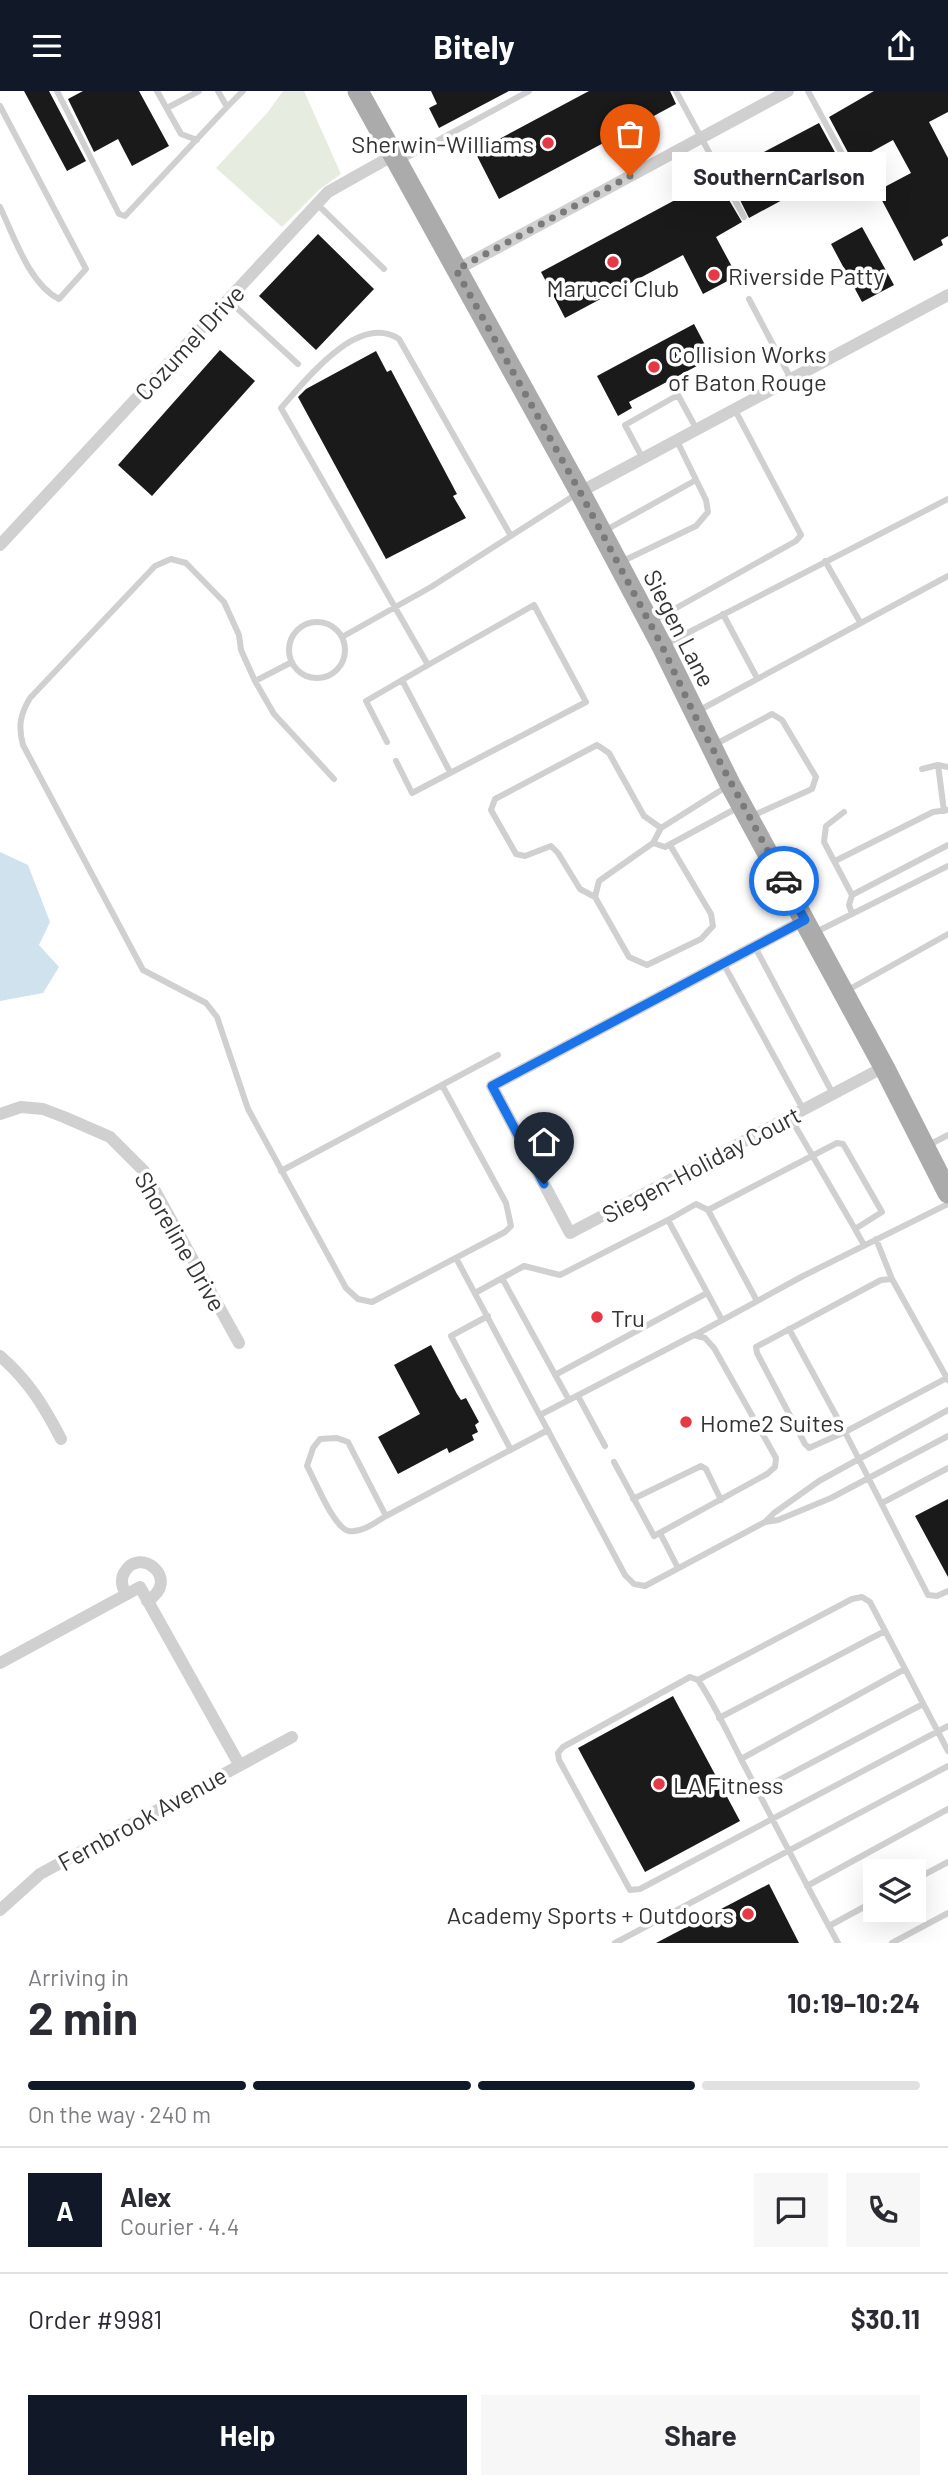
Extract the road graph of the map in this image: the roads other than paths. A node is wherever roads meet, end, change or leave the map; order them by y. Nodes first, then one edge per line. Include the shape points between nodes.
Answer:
1 (57, 91) edge
2 (157, 91) edge
3 (199, 91) edge
4 (218, 91) edge
5 (243, 91) edge
6 (358, 91) edge
7 (529, 91) edge
8 (676, 91) edge
9 (788, 91) edge
10 (808, 91) edge
11 (0, 106) edge
12 (227, 107) junction
13 (167, 108) junction
14 (701, 138) junction
15 (197, 140) junction
16 (394, 160) junction
17 (847, 163) dead end
18 (317, 204) junction
19 (0, 207) edge
20 (744, 217) dead end
21 (384, 269) dead end
22 (456, 270) junction
23 (948, 296) edge
24 (749, 299) dead end
25 (228, 300) junction
26 (298, 364) dead end
27 (791, 379) junction
28 (734, 410) junction
29 (697, 430) junction
30 (677, 441) junction
31 (643, 459) junction
32 (696, 480) junction
33 (580, 492) junction
34 (948, 499) edge
35 (601, 532) junction
36 (511, 536) junction
37 (0, 545) edge
38 (825, 561) junction
39 (618, 563) junction
40 (948, 576) edge
41 (394, 608) junction
42 (723, 614) junction
43 (860, 622) junction
44 (649, 623) junction
45 (342, 637) junction
46 (662, 646) junction
47 (292, 662) junction
48 (428, 665) junction
49 (757, 678) junction
50 (402, 680) junction
51 (255, 681) junction
52 (694, 714) junction
53 (387, 742) dead end
54 (712, 747) junction
55 (396, 761) dead end
56 (938, 765) junction
57 (948, 767) edge
58 (922, 769) dead end
59 (450, 772) junction
60 (334, 779) dead end
61 (730, 784) junction
62 (946, 811) edge
63 (746, 812) junction
64 (844, 812) dead end
65 (660, 828) junction
66 (653, 843) junction
67 (670, 845) junction
68 (948, 845) edge
69 (835, 860) junction
70 (948, 866) edge
71 (852, 895) junction
72 (595, 897) junction
73 (852, 914) junction
74 (808, 927) junction
75 (948, 934) edge
76 (754, 946) junction
77 (723, 963) junction
78 (843, 992) junction
79 (498, 1055) dead end
80 (884, 1067) junction
81 (442, 1086) junction
82 (833, 1094) junction
83 (803, 1109) junction
84 (0, 1114) edge
85 (790, 1117) junction
86 (948, 1135) edge
87 (924, 1147) junction
88 (812, 1155) junction
89 (281, 1171) junction
90 (948, 1193) edge
91 (948, 1205) edge
92 (708, 1210) junction
93 (668, 1220) junction
94 (855, 1229) junction
95 (876, 1239) junction
96 (864, 1245) junction
97 (456, 1258) junction
98 (502, 1278) junction
99 (892, 1279) junction
100 (475, 1293) junction
101 (707, 1293) junction
102 (757, 1301) junction
103 (488, 1316) junction
104 (722, 1320) junction
105 (789, 1329) junction
106 (692, 1336) junction
107 (239, 1343) dead end
108 (0, 1356) edge
109 (555, 1375) junction
110 (947, 1379) edge
111 (578, 1396) junction
112 (569, 1400) junction
113 (948, 1410) edge
114 (540, 1415) junction
115 (548, 1430) junction
116 (845, 1432) junction
117 (948, 1436) edge
118 (61, 1439) dead end
119 (605, 1446) dead end
120 (511, 1450) junction
121 (859, 1459) junction
122 (614, 1462) dead end
123 (948, 1468) edge
124 (869, 1478) junction
125 (634, 1499) junction
126 (721, 1500) junction
127 (882, 1503) junction
128 (386, 1516) junction
129 (765, 1522) junction
130 (660, 1533) junction
131 (678, 1568) junction
132 (948, 1591) edge
133 (125, 1594) junction
134 (147, 1601) junction
135 (885, 1631) junction
136 (0, 1663) edge
137 (905, 1669) junction
138 (698, 1680) junction
139 (923, 1704) junction
140 (719, 1719) junction
141 (948, 1726) edge
142 (938, 1731) junction
143 (292, 1737) dead end
144 (948, 1751) edge
145 (741, 1759) junction
146 (239, 1764) junction
147 (948, 1766) edge
148 (758, 1791) junction
149 (948, 1809) edge
150 (773, 1819) junction
151 (789, 1849) junction
152 (948, 1862) edge
153 (926, 1874) edge
154 (807, 1886) junction
155 (863, 1908) edge
156 (0, 1910) edge
157 (948, 1913) edge
158 (829, 1926) junction
159 (615, 1943) edge
160 (838, 1943) edge
161 (892, 1943) edge

1 - 15 lane via 119,214 125,216
2 - 13 lane
3 - 13 lane
4 - 12 lane
5 - 12 lane
6 - 16 main road, Siegen Lane
7 - 16 lane
8 - 14 lane
9 - 14 street
10 - 17 lane
11 - 19 lane via 86,269 59,299 33,273
12 - 15 lane
13 - 15 lane via 181,134
14 - 20 lane
14 - 22 street
16 - 18 street, Cozumel Drive via 328,192
16 - 22 main road, Siegen Lane
18 - 21 lane
18 - 25 street, Cozumel Drive
22 - 33 main road, Siegen Lane
23 - 27 street
24 - 27 lane
25 - 26 lane
25 - 37 street, Cozumel Drive
27 - 28 street
28 - 29 street
28 - 44 lane via 801,535
29 - 30 street
29 - 31 lane via 678,395 625,425
30 - 31 street
30 - 32 lane
31 - 33 street
32 - 35 lane
32 - 39 lane via 708,512 704,519
33 - 35 main road, Siegen Lane
33 - 36 lane
34 - 38 lane
35 - 39 main road, Siegen Lane
36 - 41 lane
36 - 41 lane via 399,339 387,331 374,331 327,356 281,408
38 - 42 lane
38 - 43 lane
39 - 44 main road, Siegen Lane
40 - 43 lane
41 - 45 lane
41 - 48 lane
42 - 46 lane
42 - 49 lane
43 - 49 lane
44 - 46 main road, Siegen Lane
45 - 47 lane via 328,624 301,627 290,643
45 - 47 lane via 343,663 330,675 304,675
46 - 52 main road, Siegen Lane
47 - 51 lane
48 - 50 lane
48 - 59 lane via 534,605 586,702
49 - 52 lane
50 - 53 lane via 366,701
50 - 59 lane
51 - 60 lane via 274,714
51 - 89 lane via 224,602 186,563 171,559 155,566 30,698 19,729 23,745 143,970 206,1003 217,1017 248,1109
52 - 54 main road, Siegen Lane
54 - 61 main road, Siegen Lane
54 - 63 lane via 772,714 782,720 816,777 812,789
55 - 59 lane via 412,793
56 - 57 lane
56 - 58 lane
56 - 62 lane
61 - 63 main road, Siegen Lane
61 - 65 lane
62 - 69 lane via 933,812
63 - 67 lane
63 - 74 main road, Siegen Lane
64 - 69 lane via 823,832
65 - 66 lane
65 - 72 lane via 644,817 609,753 597,745 495,799 491,810 516,854 525,856 551,846 580,889
66 - 67 lane
66 - 72 lane via 599,881
67 - 72 lane via 711,914 713,926 701,939 647,965 629,957
68 - 71 lane
69 - 71 lane
70 - 73 lane
71 - 73 lane
73 - 74 lane
74 - 76 street, Siegen-Holiday Court
74 - 78 main road, Siegen Lane
75 - 78 lane
76 - 77 street, Siegen-Holiday Court
76 - 82 lane
77 - 83 lane
77 - 85 street, Siegen-Holiday Court via 492,1086 570,1233
78 - 80 main road, Siegen Lane
79 - 81 lane
80 - 82 street, Siegen-Holiday Court
80 - 87 main road, Siegen Lane
81 - 89 lane
81 - 97 lane via 510,1217 505,1232
82 - 83 street, Siegen-Holiday Court
83 - 85 street, Siegen-Holiday Court
84 - 107 street, Shoreline Drive via 21,1107 43,1109 110,1137 127,1151 144,1171
85 - 88 lane
86 - 87 lane
87 - 90 main road, Siegen Lane
88 - 92 lane
88 - 94 lane
88 - 94 lane via 836,1143 846,1149 882,1212
89 - 97 lane via 346,1288 358,1299 372,1302
91 - 95 lane
92 - 93 lane via 696,1205
92 - 102 lane
93 - 98 lane via 560,1275 524,1266
93 - 101 lane
94 - 96 lane
95 - 96 lane
95 - 99 lane
96 - 102 lane
97 - 100 lane
98 - 100 lane
98 - 109 lane
99 - 105 lane via 881,1280
99 - 110 lane
100 - 103 lane
101 - 104 lane
101 - 109 lane
102 - 104 lane
103 - 114 lane
103 - 120 lane via 451,1336
104 - 106 lane
105 - 116 lane
105 - 116 lane via 756,1346 805,1444 809,1448
106 - 111 lane
106 - 126 lane via 705,1338 714,1348 776,1458 775,1467 767,1474
108 - 118 street via 38,1395
109 - 112 lane
110 - 116 lane
111 - 112 lane
111 - 119 lane
112 - 114 lane
113 - 121 lane
114 - 115 lane
115 - 120 lane
115 - 131 lane via 625,1575 634,1584 645,1586
116 - 121 lane
117 - 124 lane
120 - 128 lane
121 - 124 lane
121 - 129 lane via 819,1481
122 - 125 lane
123 - 127 lane
124 - 127 lane
124 - 129 lane via 789,1516
125 - 126 lane via 701,1467
125 - 130 lane via 653,1536
126 - 130 lane
127 - 132 lane via 928,1595 937,1597
128 - 128 lane via 359,1531 338,1525 307,1466 320,1439 348,1442
129 - 131 lane
130 - 131 lane
133 - 134 street via 140,1587
133 - 134 street via 122,1579 127,1569 146,1563 155,1568 161,1583 158,1593
133 - 136 street
134 - 146 street
135 - 137 lane
135 - 138 lane via 870,1602 862,1597 852,1599
135 - 140 lane
137 - 139 lane
137 - 145 lane
138 - 140 lane
138 - 150 lane via 690,1677 563,1747 559,1760 631,1890
139 - 142 lane
139 - 148 lane
140 - 145 lane
141 - 142 lane
142 - 144 lane
142 - 150 lane
143 - 146 street, Fernbrook Avenue
145 - 148 lane
146 - 156 street, Fernbrook Avenue via 40,1874
147 - 151 lane
148 - 150 lane
149 - 154 lane
150 - 151 lane
151 - 154 lane
151 - 159 lane
152 - 153 lane
154 - 158 lane
155 - 158 lane
157 - 161 lane
158 - 160 lane

